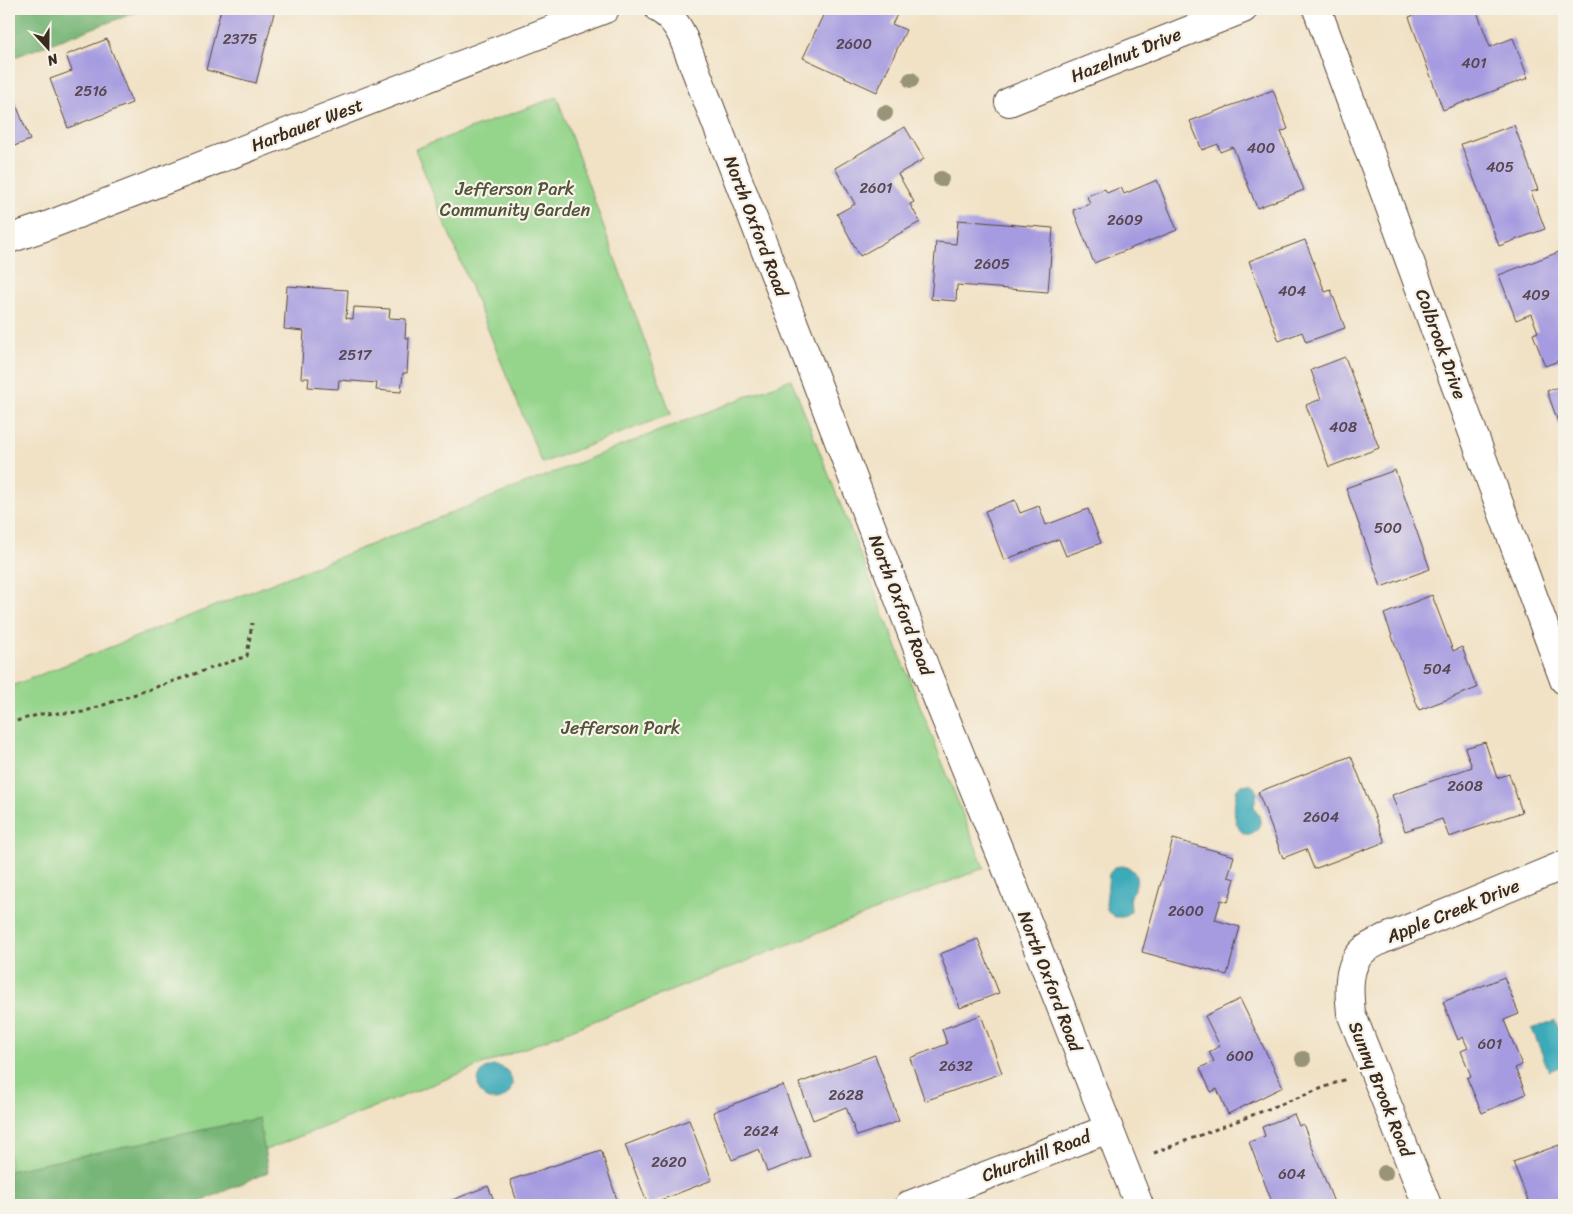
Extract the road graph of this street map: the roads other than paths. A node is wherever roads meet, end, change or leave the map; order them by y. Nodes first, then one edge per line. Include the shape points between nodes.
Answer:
1 (605, 9) edge
2 (659, 9) edge
3 (1243, 9) edge
4 (1317, 9) edge
5 (1009, 102) dead end
6 (9, 239) edge
7 (1564, 680) edge
8 (1564, 865) edge
9 (1341, 967) joint
10 (1108, 1129) junction
11 (908, 1205) edge
12 (1139, 1205) edge
13 (1428, 1205) edge

1 - 6 street, Harbauer West
2 - 10 street, North Oxford Road via 667,13 682,35 927,673
3 - 5 street, Hazelnut Drive
4 - 7 street, Colbrook Drive
8 - 9 street, Apple Creek Drive via 1381,940
9 - 13 street, Sunny Brook Road via 1349,991 1351,1013
10 - 11 street, Churchill Road
10 - 12 street, North Oxford Road

